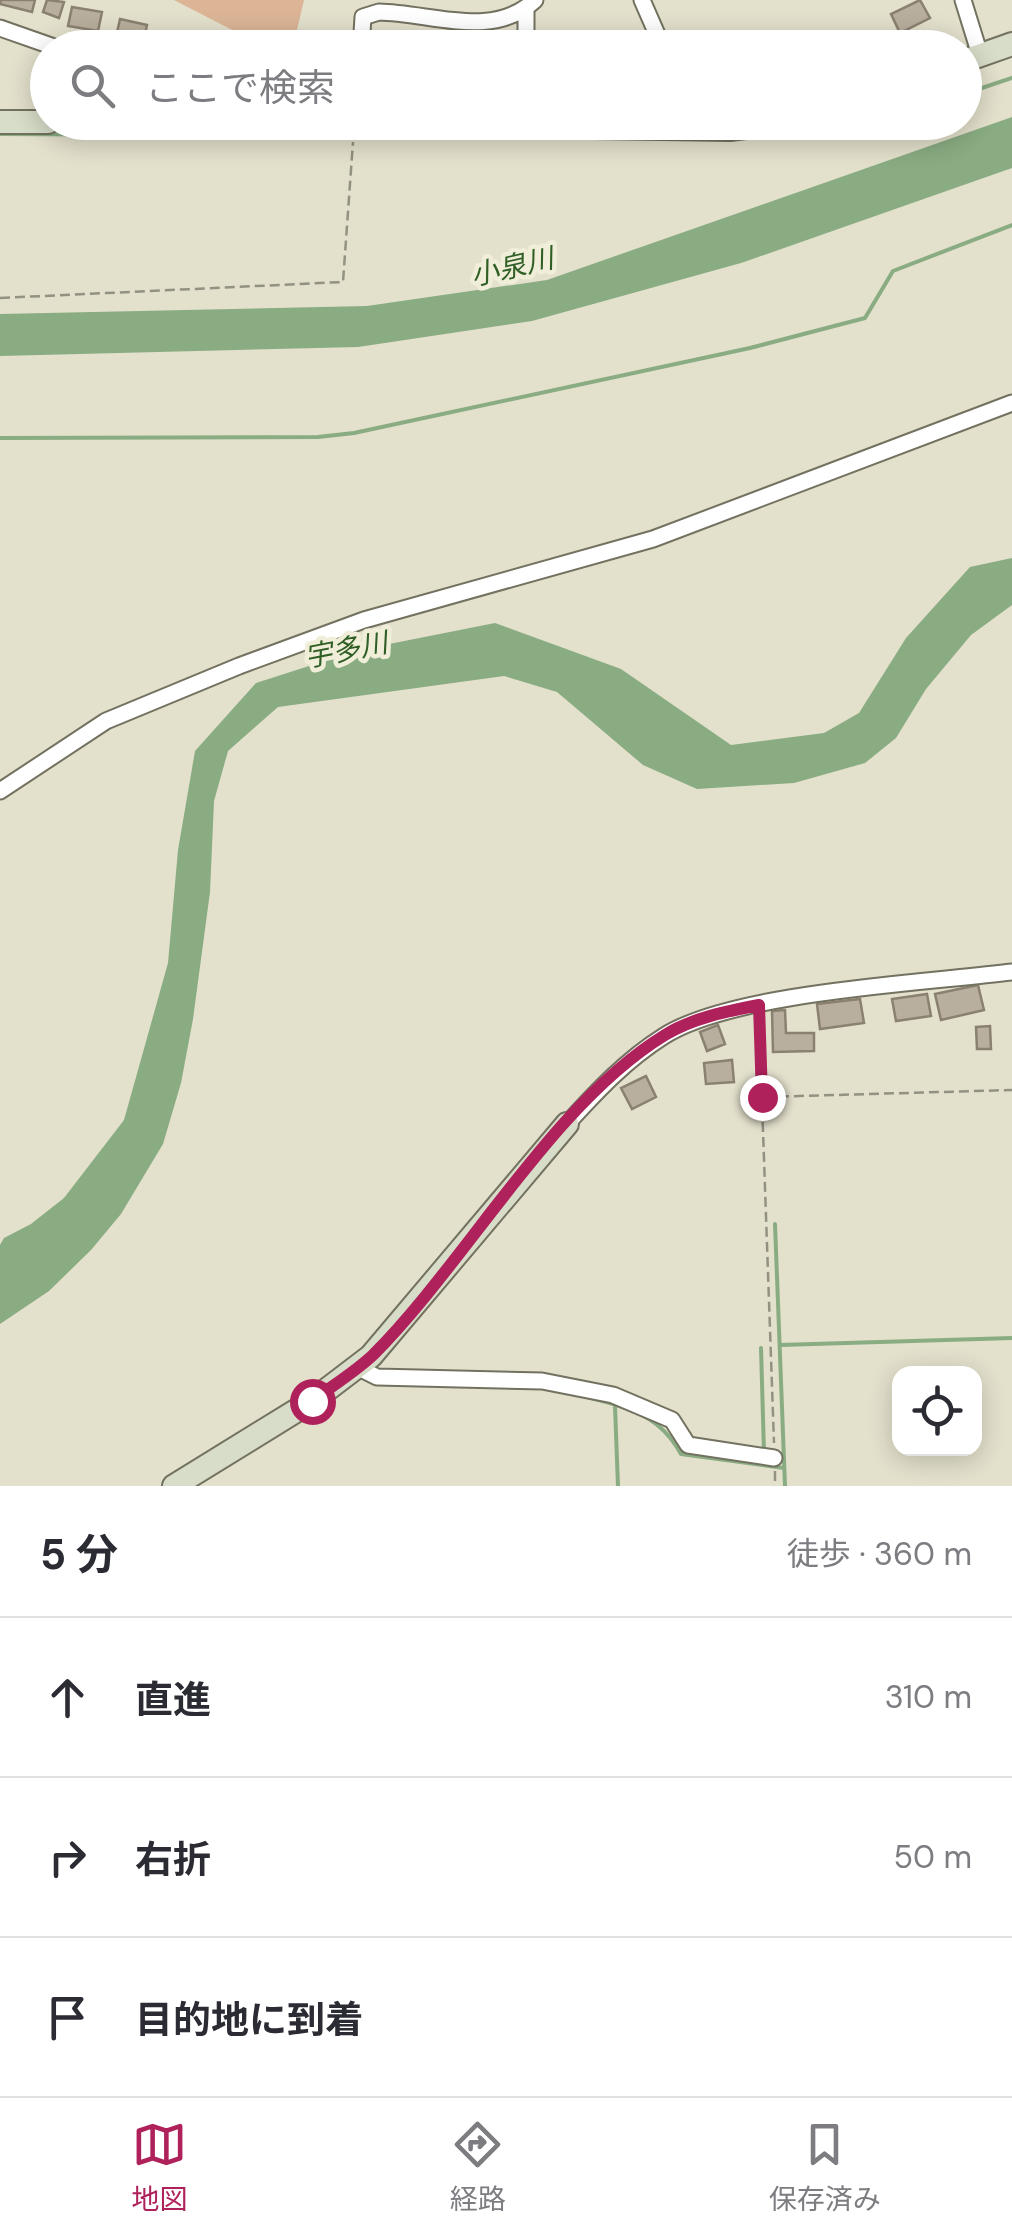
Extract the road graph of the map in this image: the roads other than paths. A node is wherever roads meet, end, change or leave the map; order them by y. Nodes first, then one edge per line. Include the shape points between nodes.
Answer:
1 (642, 0) edge
2 (963, 0) edge
3 (530, 5) edge
4 (0, 28) edge
5 (362, 30) edge
6 (528, 30) edge
7 (654, 30) edge
8 (968, 30) edge
9 (30, 39) edge
10 (1012, 44) edge
11 (982, 54) edge
12 (0, 122) edge
13 (30, 122) edge
14 (1012, 404) edge
15 (0, 791) edge
16 (1012, 972) edge
17 (567, 1124) joint
18 (357, 1368) junction
19 (774, 1458) road end
20 (174, 1486) edge

1 - 7 street
2 - 8 street
3 - 5 street via 494,23 379,12 363,17
3 - 6 street
4 - 9 street
10 - 11 street
12 - 13 street
14 - 15 street via 653,539 364,620 239,666 106,721
16 - 17 street via 722,1012 667,1034 612,1075
17 - 18 street
18 - 19 street via 377,1377 542,1381 613,1395 672,1420 688,1445
18 - 20 street

